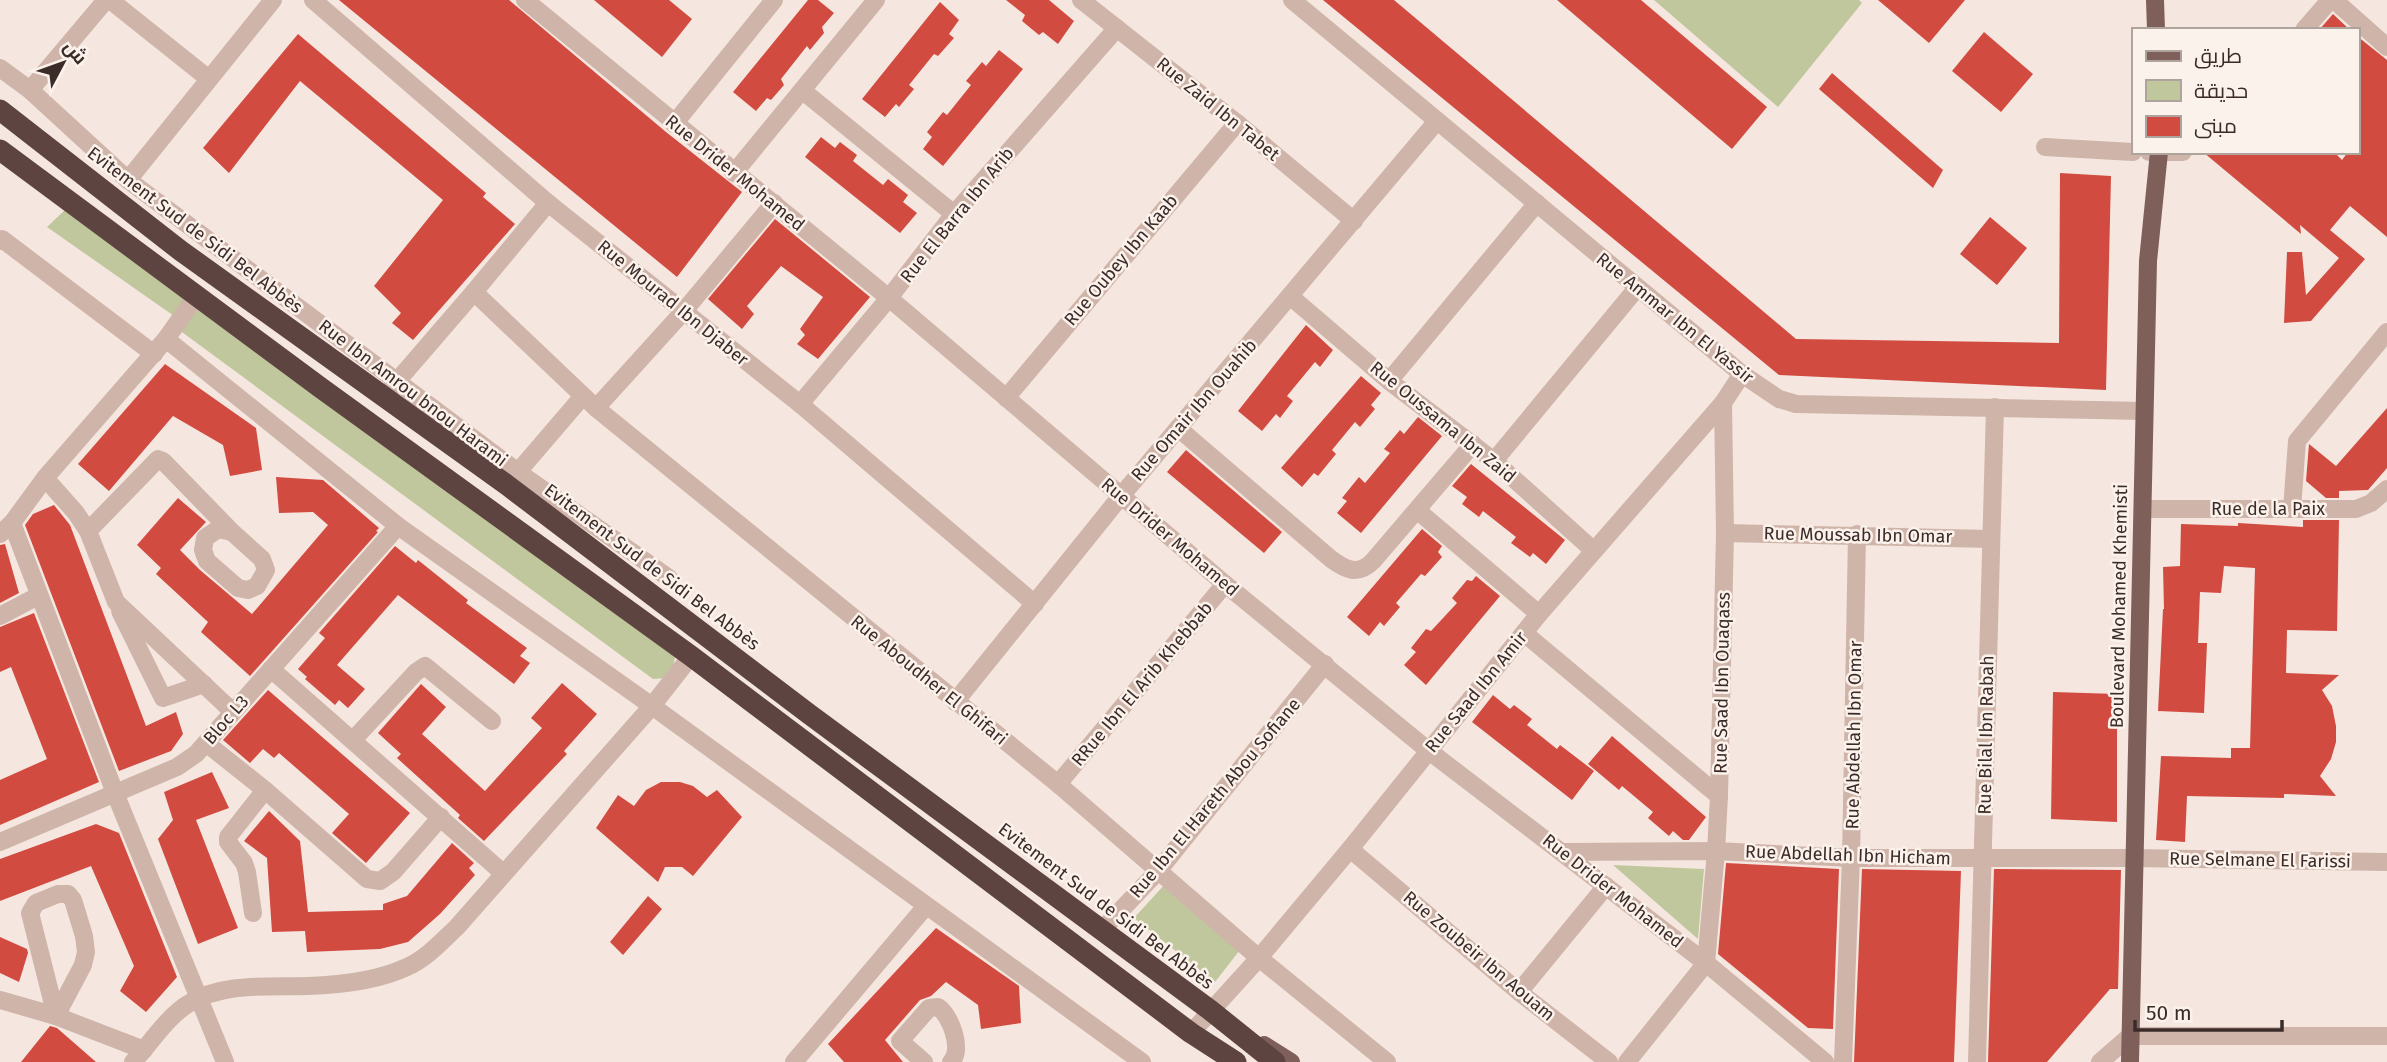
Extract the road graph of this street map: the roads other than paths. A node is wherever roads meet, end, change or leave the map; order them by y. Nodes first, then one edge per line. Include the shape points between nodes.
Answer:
1 (108, 0) edge
2 (273, 0) edge
3 (313, 0) edge
4 (525, 0) edge
5 (774, 0) edge
6 (876, 0) edge
7 (1081, 0) edge
8 (1292, 0) edge
9 (2155, 0) edge
10 (2332, 0) edge
11 (1117, 28) junction
12 (2156, 28) edge
13 (2306, 28) edge
14 (2387, 47) edge
15 (0, 68) edge
16 (209, 79) junction
17 (30, 90) junction
18 (803, 91) junction
19 (0, 110) edge
20 (1437, 121) junction
21 (1237, 122) junction
22 (674, 124) junction
23 (2045, 147) dead end
24 (0, 150) edge
25 (2132, 152) edge
26 (2159, 154) edge
27 (734, 173) junction
28 (128, 180) junction
29 (548, 203) junction
30 (774, 203) junction
31 (1537, 203) junction
32 (954, 214) junction
33 (1354, 221) junction
34 (0, 241) edge
35 (1637, 288) junction
36 (474, 292) junction
37 (197, 295) junction
38 (1291, 296) junction
39 (889, 298) junction
40 (684, 311) junction
41 (2387, 331) edge
42 (166, 339) junction
43 (153, 354) junction
44 (1742, 374) junction
45 (398, 380) junction
46 (1389, 381) junction
47 (382, 398) junction
48 (1006, 398) junction
49 (589, 402) junction
50 (1723, 403) junction
51 (800, 404) junction
52 (1995, 407) junction
53 (2144, 411) junction
54 (1178, 428) junction
55 (1473, 444) junction
56 (1494, 461) junction
57 (45, 478) junction
58 (512, 478) junction
59 (2387, 489) edge
60 (1121, 496) junction
61 (2143, 509) junction
62 (2292, 509) junction
63 (1418, 511) junction
64 (398, 526) junction
65 (6, 529) edge
66 (88, 531) junction
67 (232, 532) dead end
68 (1725, 533) junction
69 (1857, 534) junction
70 (1991, 539) junction
71 (1593, 550) junction
72 (669, 578) dead end
73 (1225, 584) junction
74 (38, 596) junction
75 (116, 603) junction
76 (1035, 604) junction
77 (1539, 614) junction
78 (0, 616) edge
79 (1524, 633) junction
80 (691, 656) junction
81 (1325, 664) junction
82 (271, 669) junction
83 (204, 684) junction
84 (955, 702) junction
85 (652, 706) junction
86 (232, 711) junction
87 (492, 721) dead end
88 (353, 740) junction
89 (206, 743) junction
90 (1429, 751) junction
91 (1058, 784) junction
92 (265, 790) junction
93 (115, 793) junction
94 (1719, 796) junction
95 (441, 817) junction
96 (0, 842) edge
97 (1350, 849) junction
98 (1716, 851) junction
99 (1563, 852) junction
100 (1852, 858) junction
101 (2133, 858) junction
102 (1984, 859) junction
103 (2387, 862) edge
104 (1158, 871) junction
105 (503, 873) junction
106 (1606, 886) junction
107 (926, 906) junction
108 (253, 913) dead end
109 (1102, 930) junction
110 (1259, 958) junction
111 (1706, 963) junction
112 (1519, 992) junction
113 (201, 998) junction
114 (0, 1000) edge
115 (1216, 1015) junction
116 (56, 1016) junction
117 (2130, 1036) junction
118 (2387, 1036) edge
119 (1196, 1037) junction
120 (138, 1056) edge
121 (801, 1059) edge
122 (919, 1060) edge
123 (225, 1062) edge
124 (951, 1062) edge
125 (1142, 1062) edge
126 (1224, 1062) edge
127 (1236, 1062) edge
128 (1275, 1062) edge
129 (1291, 1062) edge
130 (1387, 1062) edge
131 (1609, 1062) edge
132 (1628, 1062) edge
133 (1825, 1062) edge
134 (1843, 1062) edge
135 (1977, 1062) edge
136 (2100, 1062) edge
137 (2130, 1062) edge

1 - 16 street
1 - 17 street
2 - 16 street
3 - 29 street, Rue Mourad Ibn Djaber
4 - 22 street, Rue Drider Mohamed
5 - 22 street
6 - 18 street
7 - 11 street, Rue Zaid Ibn Tabet
8 - 20 street, Rue Ammar Ibn El Yassir
9 - 12 main road
10 - 13 street
10 - 14 street
11 - 21 street, Rue Zaid Ibn Tabet
11 - 32 street, Rue El Barra Ibn Arib
15 - 17 street, Rue Ibn Amrou bnou Harami
16 - 28 street
17 - 28 street, Rue Ibn Amrou bnou Harami
18 - 27 street
18 - 32 street
19 - 47 highway, Evitement Sud de Sidi Bel Abbès via 181,251
20 - 31 street, Rue Ammar Ibn El Yassir
20 - 33 street, Rue Omair Ibn Ouahib
21 - 33 street, Rue Zaid Ibn Tabet
21 - 48 street, Rue Oubey Ibn Kaab
22 - 27 street, Rue Drider Mohamed
23 - 25 street
24 - 37 highway
26 - 53 main road, Boulevard Mohamed Khemisti via 2148,261
27 - 30 street, Rue Drider Mohamed
28 - 45 street, Rue Ibn Amrou bnou Harami
29 - 36 street
29 - 40 street, Rue Mourad Ibn Djaber
30 - 39 street, Rue Drider Mohamed
30 - 40 street
31 - 35 street, Rue Ammar Ibn El Yassir
31 - 46 street
32 - 39 street, Rue El Barra Ibn Arib
33 - 38 street, Rue Omair Ibn Ouahib
34 - 43 street
35 - 44 street, Rue Ammar Ibn El Yassir
35 - 56 street
36 - 45 street
36 - 49 street, Rue Aboudher El Ghifari
37 - 42 street
37 - 80 highway
38 - 46 street, Rue Oussama Ibn Zaid
38 - 54 street, Rue Omair Ibn Ouahib
39 - 48 street, Rue Drider Mohamed
39 - 51 street, Rue El Barra Ibn Arib
40 - 49 street
40 - 51 street, Rue Mourad Ibn Djaber
41 - 62 street via 2297,441
42 - 43 street
42 - 64 street
43 - 57 street
44 - 50 street, Rue Saad Ibn Amir
44 - 52 street, Rue Ammar Ibn El Yassir via 1779,399 1796,404
45 - 47 street
45 - 58 street, Rue Ibn Amrou bnou Harami
46 - 55 street, Rue Oussama Ibn Zaid
47 - 58 highway, Evitement Sud de Sidi Bel Abbès
48 - 60 street, Rue Drider Mohamed
49 - 58 street
49 - 84 street, Rue Aboudher El Ghifari
50 - 68 street, Rue Saad Ibn Ouaqass
50 - 71 street, Rue Saad Ibn Amir
51 - 76 street, Rue Mourad Ibn Djaber
52 - 53 street, Rue Ammar Ibn El Yassir
52 - 70 street, Rue Bilal Ibn Rabah
53 - 61 main road, Boulevard Mohamed Khemisti
54 - 60 street, Rue Omair Ibn Ouahib
54 - 63 street via 1349,570 1368,566
55 - 56 street, Rue Oussama Ibn Zaid
55 - 63 street
56 - 71 street, Rue Oussama Ibn Zaid
57 - 65 street
57 - 66 street
58 - 72 street, Rue Ibn Amrou bnou Harami
58 - 109 highway, Evitement Sud de Sidi Bel Abbès via 808,714
59 - 62 street, Rue de la Paix via 2356,509
60 - 73 street, Rue Drider Mohamed
60 - 76 street, Rue Omair Ibn Ouahib
61 - 62 street, Rue de la Paix
61 - 101 main road, Boulevard Mohamed Khemisti
63 - 77 street
64 - 82 street, Bloc L3
64 - 85 street
65 - 74 street
66 - 67 street via 158,459
66 - 75 street
68 - 69 street, Rue Moussab Ibn Omar
68 - 94 street, Rue Saad Ibn Ouaqass
69 - 70 street, Rue Moussab Ibn Omar
69 - 100 street, Rue Abdellah Ibn Omar
70 - 102 street, Rue Bilal Ibn Rabah
71 - 77 street, Rue Saad Ibn Amir
73 - 81 street, Rue Drider Mohamed
73 - 91 street, RRue Ibn El Arib Khebbab
74 - 78 street
74 - 93 street
75 - 83 street
75 - 83 street via 163,698
76 - 84 street, Rue Omair Ibn Ouahib
77 - 79 street, Rue Saad Ibn Amir
79 - 90 street, Rue Saad Ibn Amir
79 - 94 street
80 - 85 street
80 - 119 highway
81 - 90 street, Rue Drider Mohamed
81 - 104 street, Rue Ibn El Hareth Abou Sofiane
82 - 86 street, Bloc L3
82 - 88 street
83 - 86 street
84 - 91 street, Rue Aboudher El Ghifari
85 - 105 street
85 - 107 street
86 - 89 street, Bloc L3
87 - 88 street via 425,666
88 - 95 street
89 - 92 street
89 - 93 street, Bloc L3 via 177,767
90 - 97 street, Rue Saad Ibn Amir
90 - 99 street, Rue Drider Mohamed
91 - 104 street, Rue Aboudher El Ghifari
92 - 95 street via 367,879 380,881
92 - 108 street via 228,837 247,872
93 - 96 street, Bloc L3
93 - 113 street
94 - 98 street, Rue Saad Ibn Ouaqass
95 - 105 street
97 - 110 street, Rue Saad Ibn Amir
97 - 112 street, Rue Zoubeir Ibn Aouam
98 - 99 street, Rue Abdellah Ibn Hicham
98 - 100 street, Rue Abdellah Ibn Hicham
98 - 111 street, Rue Saad Ibn Ouaqass
99 - 106 street, Rue Drider Mohamed
100 - 102 street, Rue Abdellah Ibn Hicham
100 - 134 street, Rue Abdellah Ibn Omar
101 - 102 street, Rue Abdellah Ibn Hicham
101 - 103 street, Rue Selmane El Farissi
101 - 117 main road, Boulevard Mohamed Khemisti
102 - 135 street, Rue Bilal Ibn Rabah
104 - 109 street, Rue Ibn El Hareth Abou Sofiane
104 - 110 street, Rue Aboudher El Ghifari
105 - 113 street via 457,927 409,967 342,984 249,986
106 - 111 street, Rue Drider Mohamed
106 - 112 street
107 - 121 street
107 - 125 street
109 - 115 highway, Evitement Sud de Sidi Bel Abbès
110 - 115 street, Rue Saad Ibn Amir
110 - 130 street, Rue Aboudher El Ghifari
111 - 132 street
111 - 133 street, Rue Drider Mohamed
112 - 131 street, Rue Zoubeir Ibn Aouam
113 - 120 street via 180,1010
113 - 123 street
114 - 116 street
115 - 119 street, Rue Saad Ibn Amir
115 - 128 highway, Evitement Sud de Sidi Bel Abbès
115 - 129 main road
116 - 116 street via 86,952 68,894 36,903 30,913
116 - 120 street
117 - 118 street
117 - 136 street
117 - 137 main road, Boulevard Mohamed Khemisti
119 - 126 main road
119 - 127 highway
122 - 124 street via 900,1041 929,1008 938,1007 946,1013 957,1046

